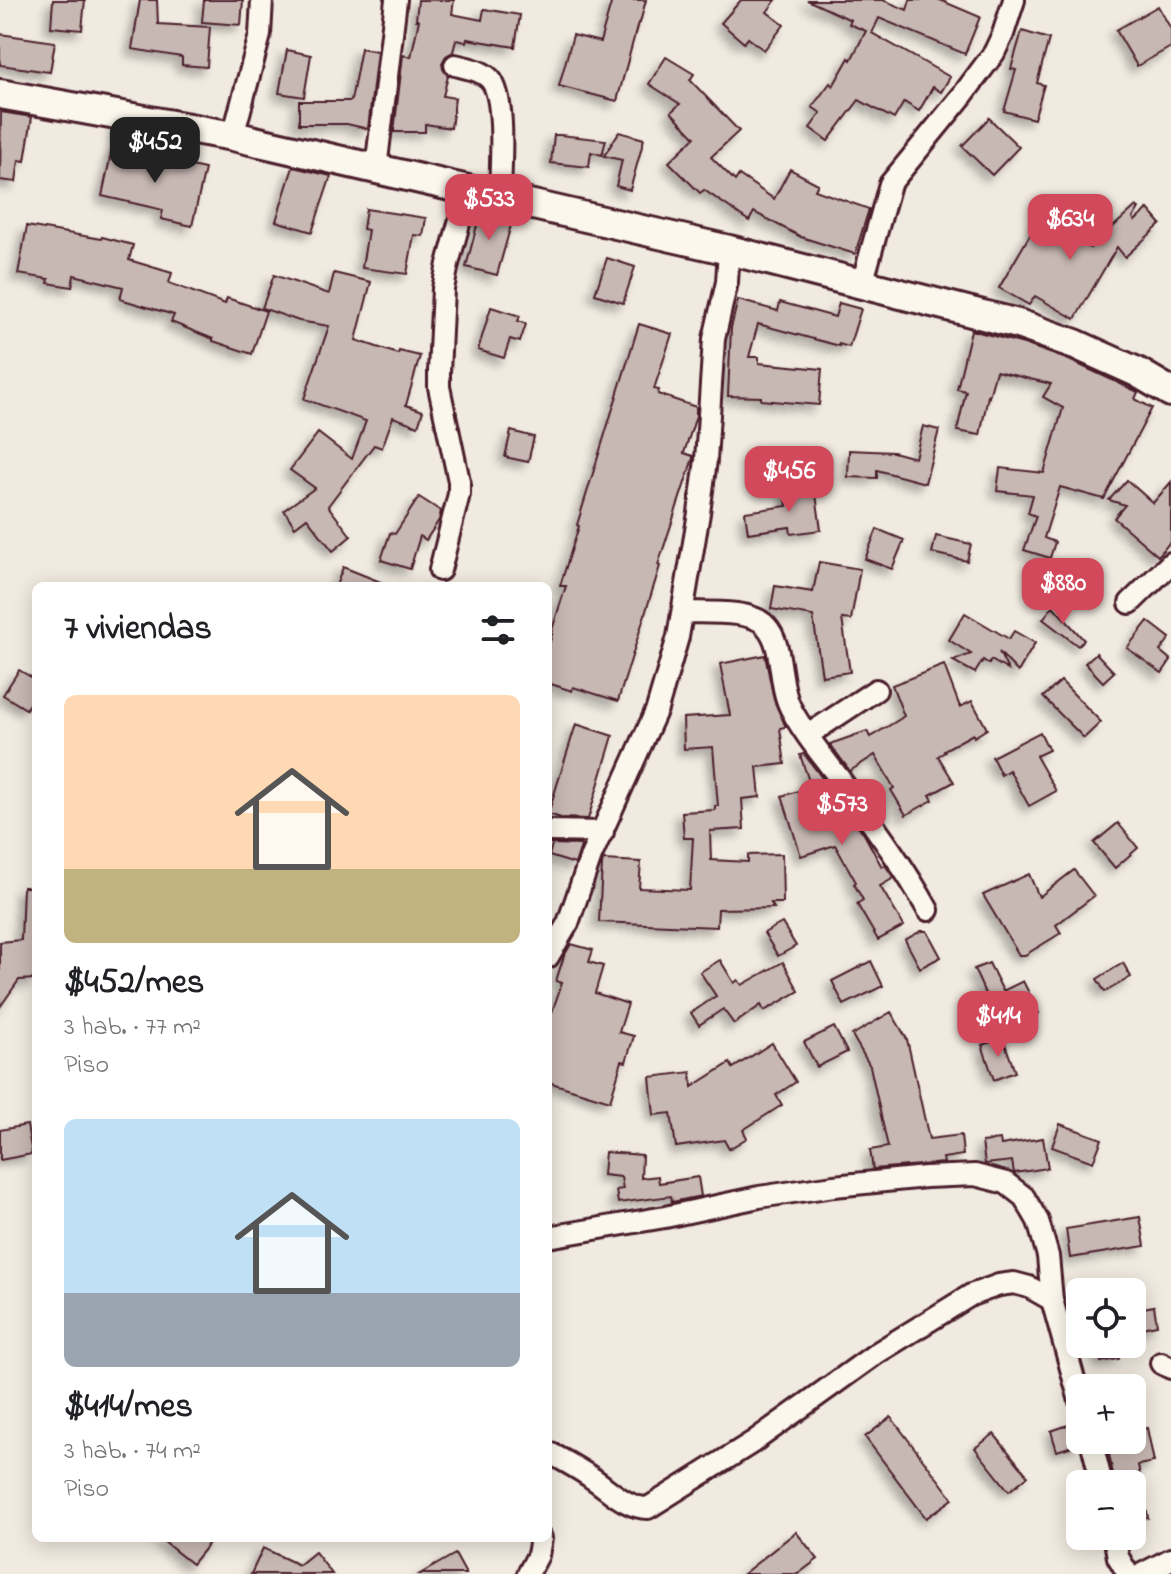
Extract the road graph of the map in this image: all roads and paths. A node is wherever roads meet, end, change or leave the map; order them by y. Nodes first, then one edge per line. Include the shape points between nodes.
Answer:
1 (262, 0) edge
2 (396, 0) edge
3 (1014, 0) edge
4 (455, 65) dead end
5 (0, 94) edge
6 (233, 136) junction
7 (376, 169) junction
8 (468, 190) junction
9 (500, 197) junction
10 (729, 250) junction
11 (862, 284) junction
12 (1171, 392) edge
13 (1171, 563) edge
14 (440, 570) dead end
15 (1130, 603) dead end
16 (683, 612) junction
17 (876, 690) dead end
18 (808, 735) junction
19 (552, 831) edge
20 (603, 832) junction
21 (928, 910) dead end
22 (552, 950) edge
23 (552, 1236) edge
24 (1052, 1300) junction
25 (1073, 1374) edge
26 (552, 1454) edge
27 (540, 1542) edge
28 (1117, 1550) edge
29 (1171, 1559) edge
30 (528, 1574) edge
31 (1128, 1574) edge
32 (1142, 1574) edge

1 - 6 street via 260,35
2 - 7 street
3 - 11 street via 994,53 890,184
4 - 9 street via 482,72 494,85 501,111
5 - 6 main road
6 - 7 main road
7 - 8 main road
8 - 9 main road
8 - 14 street via 443,289 439,387 459,494
9 - 10 main road
10 - 11 main road
10 - 16 street
11 - 12 main road via 1018,324 1075,344
13 - 15 street
16 - 18 street via 743,615 766,625 775,641 790,707
16 - 20 street via 657,709
17 - 18 street
18 - 21 street via 905,869
19 - 20 street
20 - 22 street
23 - 24 street via 799,1191 975,1175 1006,1183 1024,1197 1048,1256
24 - 25 street
24 - 26 street via 1014,1283 971,1295 648,1508 621,1499
27 - 30 street
28 - 31 street
29 - 32 street

